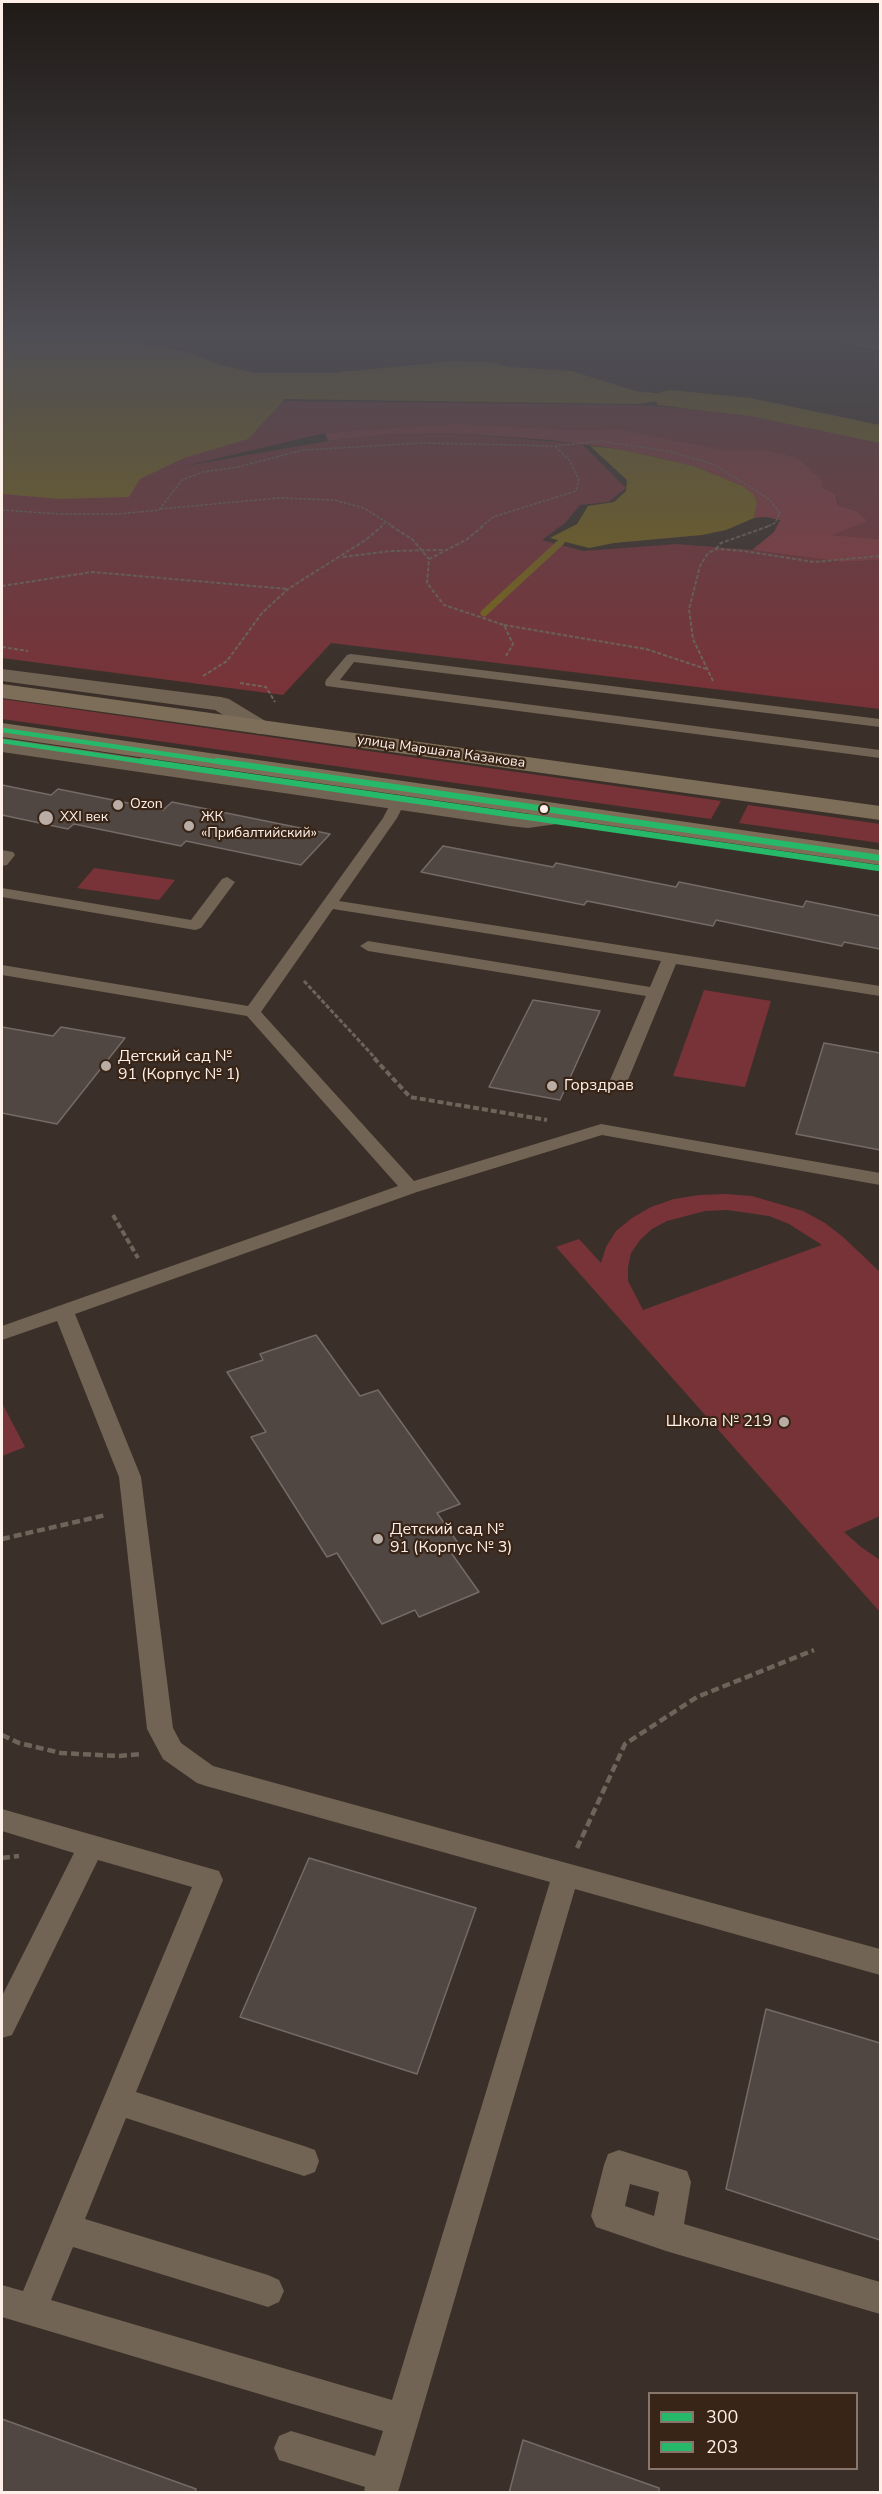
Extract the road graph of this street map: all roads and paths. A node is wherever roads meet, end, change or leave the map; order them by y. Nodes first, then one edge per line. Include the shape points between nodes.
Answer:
1 (282, 455) edge
2 (564, 455) edge
3 (683, 455) edge
4 (2, 510) edge
5 (159, 510) junction
6 (385, 523) junction
7 (716, 549) junction
8 (421, 550) junction
9 (446, 550) junction
10 (880, 556) edge
11 (339, 558) junction
12 (429, 559) junction
13 (2, 586) edge
14 (288, 589) junction
15 (504, 625) junction
16 (2, 675) edge
17 (201, 678) dead end
18 (519, 679) junction
19 (2, 691) edge
20 (880, 723) edge
21 (259, 727) junction
22 (2, 730) edge
23 (2, 745) edge
24 (880, 754) edge
25 (397, 804) junction
26 (877, 812) edge
27 (578, 814) junction
28 (2, 854) edge
29 (880, 858) edge
30 (2, 862) edge
31 (227, 882) dead end
32 (2, 893) edge
33 (329, 904) junction
34 (368, 946) dead end
35 (669, 958) junction
36 (287, 963) junction
37 (2, 969) edge
38 (880, 991) edge
39 (655, 993) junction
40 (252, 1012) junction
41 (619, 1080) dead end
42 (601, 1129) junction
43 (880, 1179) edge
44 (410, 1188) junction
45 (113, 1215) dead end
46 (141, 1263) dead end
47 (64, 1313) junction
48 (2, 1333) edge
49 (134, 1508) junction
50 (2, 1539) edge
51 (814, 1650) dead end
52 (2, 1735) edge
53 (172, 1751) junction
54 (2, 1820) edge
55 (90, 1846) junction
56 (564, 1876) junction
57 (880, 1962) edge
58 (2, 2025) edge
59 (118, 2102) junction
60 (304, 2161) dead end
61 (65, 2229) junction
62 (666, 2235) dead end
63 (268, 2291) dead end
64 (880, 2298) edge
65 (16, 2306) edge
66 (404, 2420) junction
67 (291, 2448) dead end
68 (383, 2484) edge

1 - 5 path via 182,480
2 - 9 path via 579,480 576,491 493,517 466,540
3 - 7 path via 713,464 770,499 780,513 775,522 721,543
4 - 5 path via 118,514
5 - 6 path via 278,498 334,500 364,508
6 - 8 path via 412,539
6 - 11 path
7 - 10 path via 814,562
7 - 15 path via 708,553 700,566 689,609 693,639 707,669 646,649
8 - 9 path
8 - 11 path
8 - 12 path
9 - 12 path
11 - 14 path
12 - 15 path via 427,583 444,605
13 - 14 path via 92,572
14 - 17 path via 262,613 227,661
15 - 18 path via 513,644 501,663
16 - 21 street via 221,704
18 - 20 lane
18 - 24 lane via 351,658 331,683
19 - 21 street, улица Маршала Казакова
21 - 26 street, улица Маршала Казакова
22 - 27 street
23 - 25 street
25 - 27 street via 528,821
25 - 33 lane
27 - 29 street
28 - 30 lane via 8,855
31 - 32 lane via 195,925
33 - 35 lane
33 - 36 lane
34 - 39 lane
35 - 38 lane
35 - 39 lane
36 - 40 lane
36 - 42 path via 410,1097
37 - 40 lane
39 - 41 lane
40 - 44 lane
42 - 43 lane
42 - 44 lane
44 - 47 lane
45 - 46 path
47 - 48 lane
47 - 49 lane via 130,1477
49 - 50 path
49 - 53 lane via 160,1729
51 - 56 path via 697,1697 625,1744
52 - 53 path via 61,1753 119,1756
53 - 56 lane via 206,1775
54 - 55 lane
55 - 58 lane
55 - 59 lane via 209,1880
56 - 57 lane
56 - 66 lane
59 - 60 lane
59 - 61 lane
61 - 63 lane
61 - 65 lane
62 - 64 lane
65 - 66 lane
66 - 68 lane
67 - 68 lane

